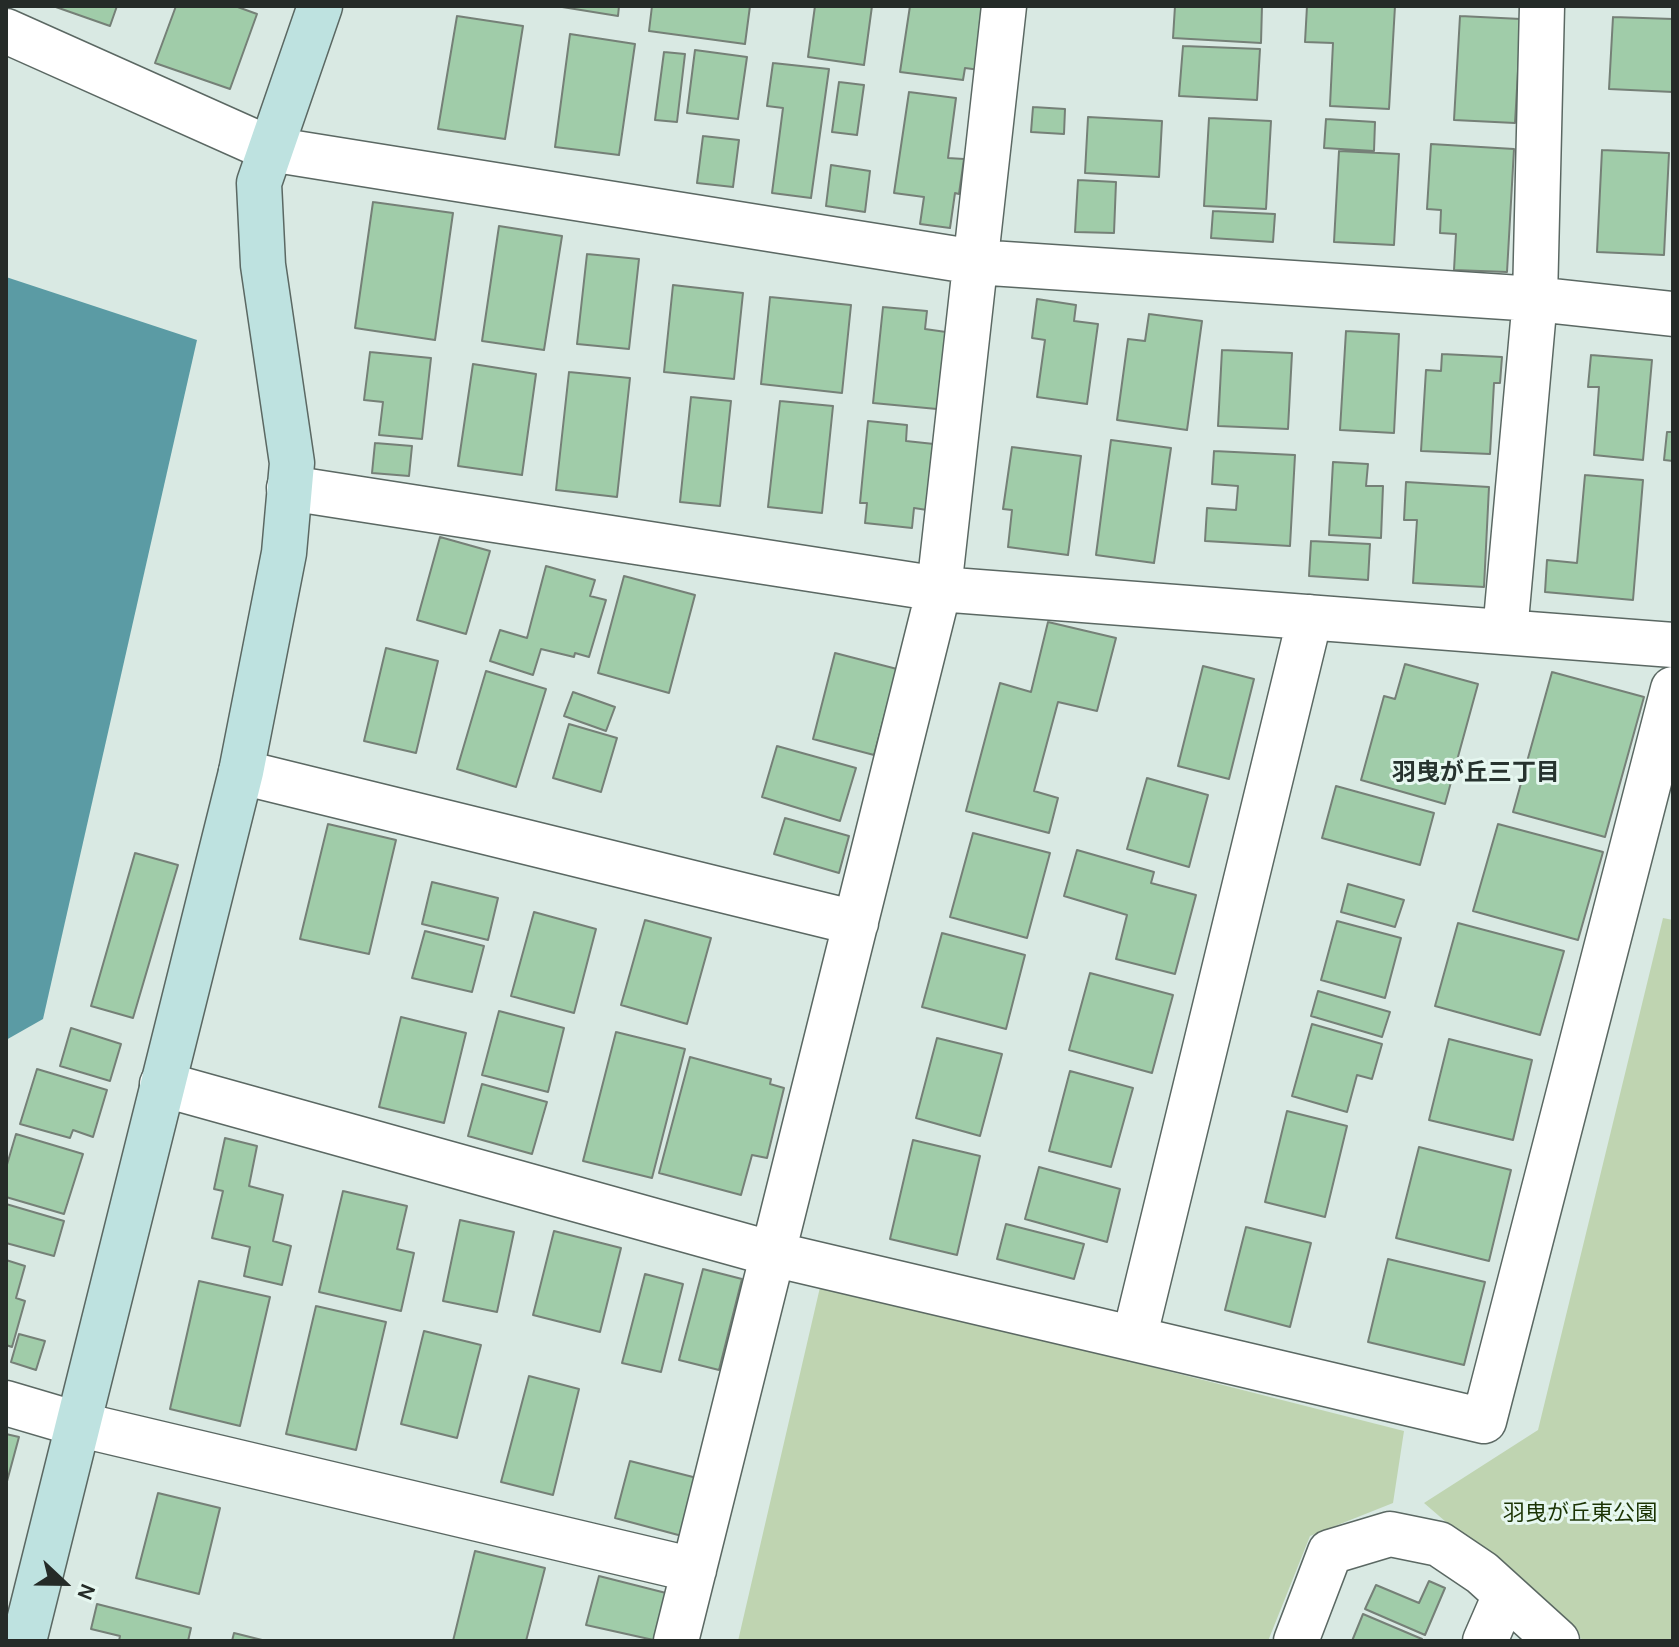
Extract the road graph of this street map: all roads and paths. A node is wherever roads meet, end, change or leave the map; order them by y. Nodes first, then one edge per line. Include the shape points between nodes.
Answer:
1 (320, 6) edge
2 (1004, 6) edge
3 (1542, 6) edge
4 (6, 31) edge
5 (270, 149) junction
6 (975, 262) junction
7 (1535, 299) junction
8 (1673, 314) edge
9 (289, 488) junction
10 (939, 589) junction
11 (1310, 617) junction
12 (1505, 632) junction
13 (1673, 645) edge
14 (1673, 689) edge
15 (241, 772) junction
16 (856, 923) junction
17 (162, 1084) junction
18 (773, 1254) junction
19 (1134, 1339) junction
20 (6, 1403) edge
21 (77, 1424) junction
22 (694, 1570) junction
23 (1505, 1595) junction
24 (24, 1641) edge
25 (676, 1641) edge
26 (1296, 1641) edge
27 (1485, 1641) edge
28 (1557, 1641) edge

1 - 5 street
2 - 6 street
3 - 7 street
4 - 5 street
5 - 6 street
5 - 9 street via 259,183 263,265 292,463
6 - 7 street
6 - 10 street
7 - 8 street
7 - 12 street
9 - 10 street
9 - 15 street via 284,553
10 - 11 street
10 - 16 street
11 - 12 street
11 - 19 street
12 - 13 street
14 - 19 street via 1484,1421
15 - 16 street
15 - 17 street
16 - 18 street
17 - 18 street
17 - 21 street
18 - 19 street
18 - 22 street
20 - 21 street
21 - 22 street
21 - 24 street
22 - 25 street
23 - 26 street via 1439,1544 1390,1534 1330,1552
23 - 27 street
23 - 28 street

